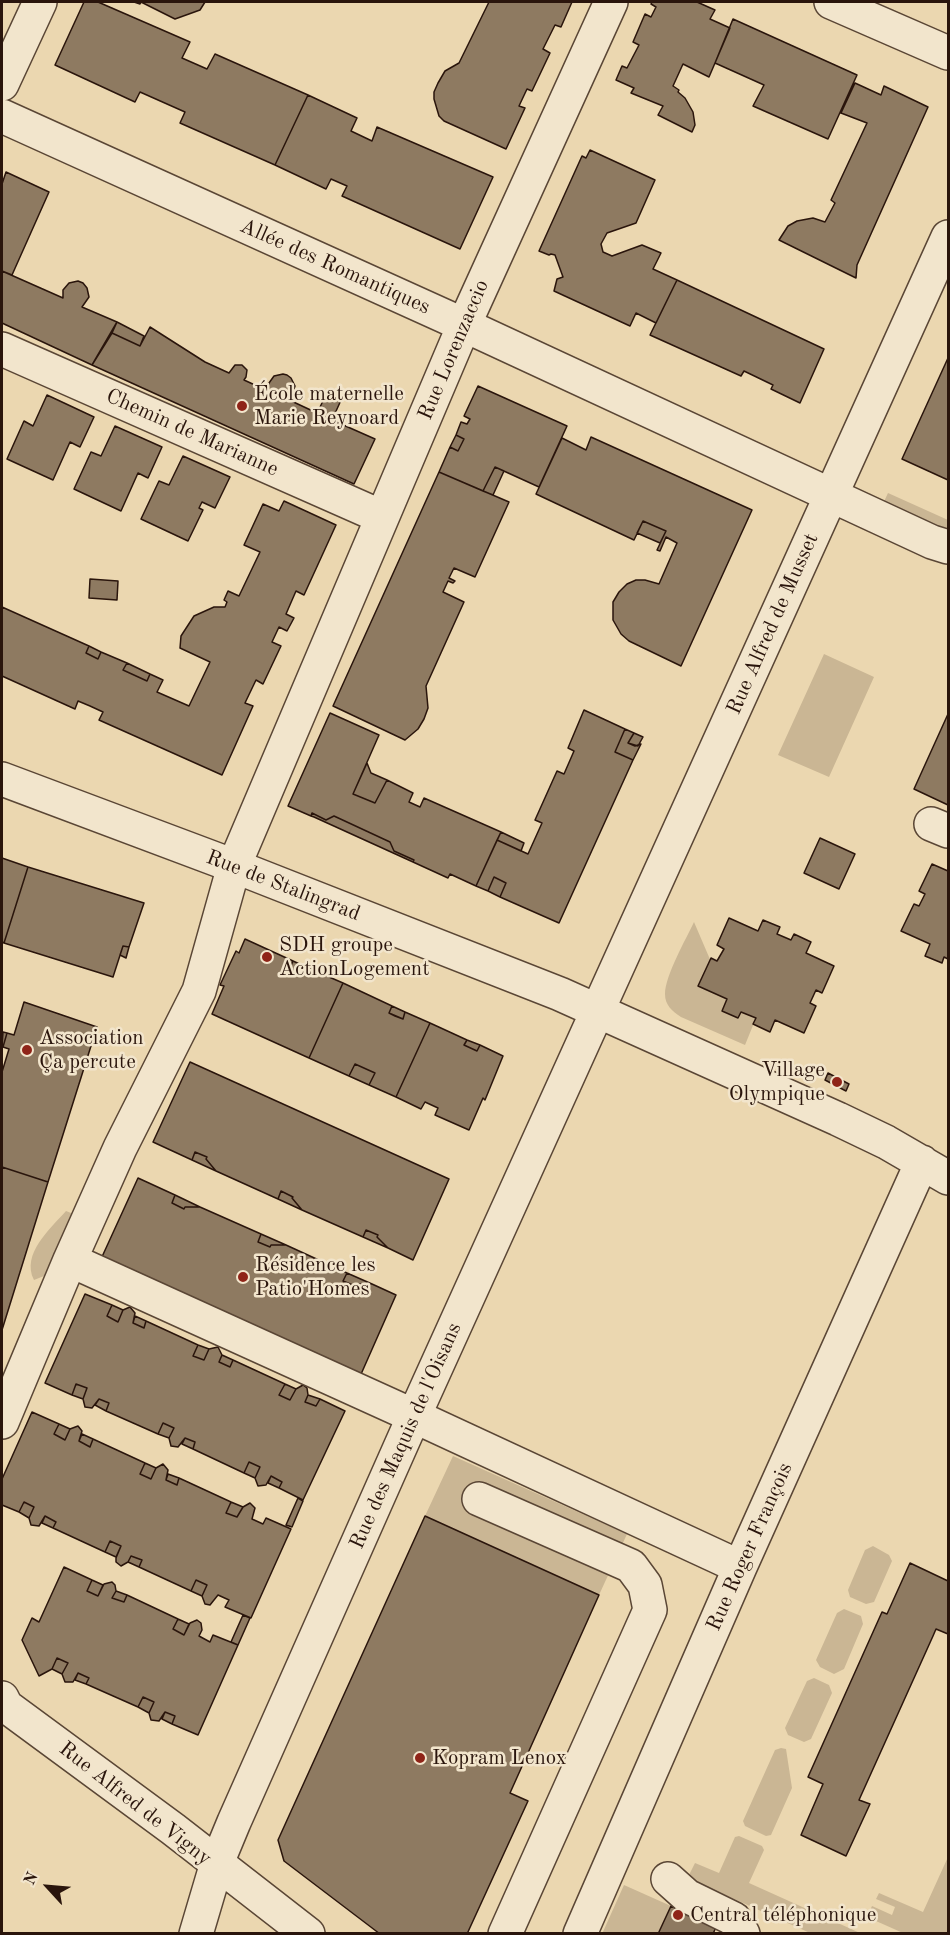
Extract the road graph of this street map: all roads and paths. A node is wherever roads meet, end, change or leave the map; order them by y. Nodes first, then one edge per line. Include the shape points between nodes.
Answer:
1 (40, 2) edge
2 (611, 2) edge
3 (831, 2) edge
4 (948, 53) edge
5 (2, 84) edge
6 (2, 116) edge
7 (948, 237) edge
8 (464, 325) junction
9 (2, 349) edge
10 (832, 495) junction
11 (382, 517) junction
12 (948, 547) edge
13 (2, 779) edge
14 (234, 866) junction
15 (597, 1010) junction
16 (935, 1170) edge
17 (70, 1260) junction
18 (414, 1416) junction
19 (2, 1422) edge
20 (479, 1499) dead end
21 (740, 1567) junction
22 (2, 1698) edge
23 (217, 1863) junction
24 (668, 1879) dead end
25 (196, 1934) edge
26 (308, 1934) edge
27 (506, 1934) edge
28 (580, 1934) edge
29 (743, 1934) edge

1 - 5 street
2 - 8 street, Rue Lorenzaccio
3 - 4 street
6 - 8 street, Allée des Romantiques
7 - 10 street, Rue Alfred de Musset
8 - 10 street, Allée des Romantiques
8 - 11 street, Rue Lorenzaccio
9 - 11 street, Chemin de Marianne
10 - 12 street, Allée des Romantiques
10 - 15 street, Rue Alfred de Musset
11 - 14 street, Rue Lorenzaccio
13 - 14 street, Rue de Stalingrad
14 - 15 street, Rue de Stalingrad
14 - 17 street, Rue Lorenzaccio via 198,990
15 - 16 street, Rue de Stalingrad via 838,1119
15 - 18 street, Rue des Maquis de l'Oisans
16 - 21 street, Rue Roger François
17 - 18 street
17 - 19 street, Rue Lorenzaccio
18 - 21 street
18 - 23 street, Rue des Maquis de l'Oisans
20 - 27 street via 631,1566 645,1585 650,1610
21 - 28 street, Rue Roger François
22 - 23 street, Rue Alfred de Vigny via 6,1706
23 - 25 street, Rue Alfred de Vigny
23 - 26 street
24 - 29 street via 687,1896 734,1919

